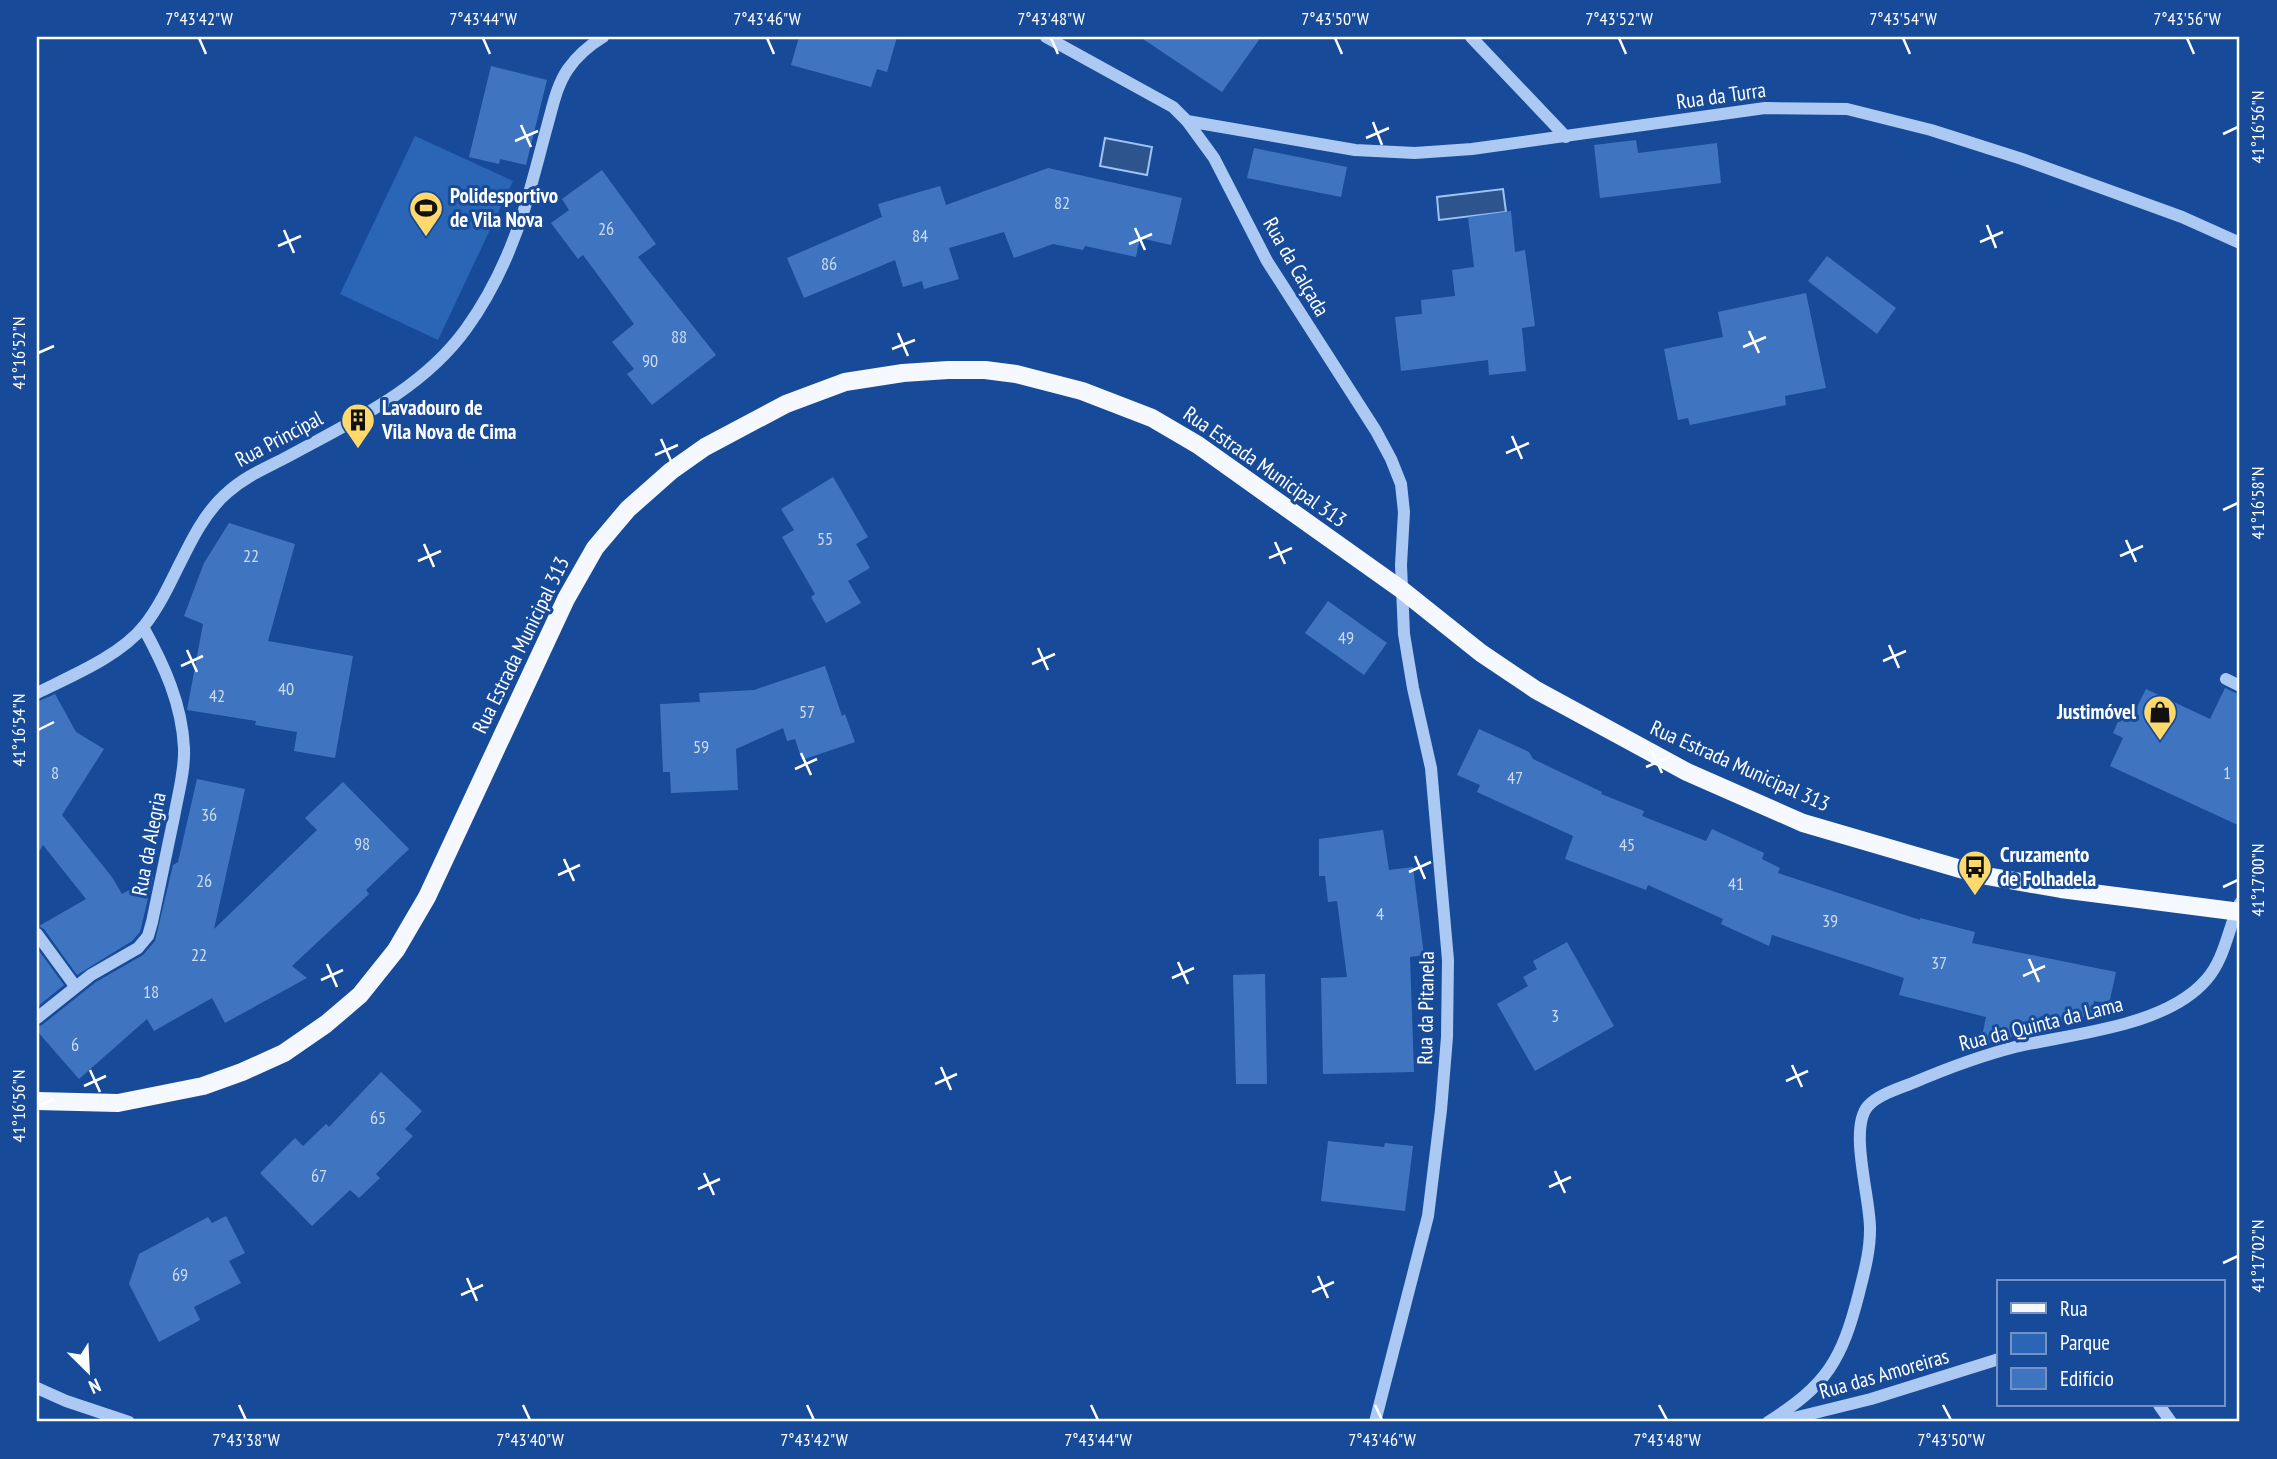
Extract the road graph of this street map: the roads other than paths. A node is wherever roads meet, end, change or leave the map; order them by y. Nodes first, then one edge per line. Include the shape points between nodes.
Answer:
1 (589, 37) edge
2 (603, 37) edge
3 (1046, 37) edge
4 (1471, 37) edge
5 (583, 51) junction
6 (1188, 121) junction
7 (1566, 137) junction
8 (2240, 243) edge
9 (1402, 590) junction
10 (143, 627) junction
11 (2226, 679) dead end
12 (2240, 686) edge
13 (38, 689) edge
14 (2239, 909) edge
15 (37, 934) edge
16 (75, 986) junction
17 (37, 1018) edge
18 (37, 1101) edge
19 (1997, 1361) edge
20 (37, 1388) edge
21 (2160, 1406) edge
22 (130, 1422) edge
23 (1376, 1422) edge
24 (1769, 1422) edge
25 (1778, 1422) edge
26 (2171, 1422) edge

1 - 5 street
2 - 5 street
3 - 6 street, Rua da Calçada via 1155,96
4 - 7 street
5 - 10 street, Rua Principal via 558,88 515,236 466,329 444,355 363,417 262,468 225,494 207,514
6 - 7 street, Rua da Turra via 1385,153 1443,152
6 - 9 street, Rua da Calçada via 1227,180 1275,275 1391,459 1403,498
7 - 8 street, Rua da Turra via 1765,108 1847,109 2022,159
9 - 14 main road, Rua Estrada Municipal 313 via 1536,690 1687,772 1803,822 1981,875
9 - 18 main road, Rua Estrada Municipal 313 via 1198,445 1152,418 1082,391 1016,374 948,370 845,382 786,404 705,447 671,471 628,509 595,548 566,599 427,897 396,950 360,995 284,1053 202,1086 117,1103
9 - 23 street, Rua da Pitanela via 1409,671 1433,781 1448,960 1447,1037 1428,1216
10 - 13 street, Rua Principal via 127,643
10 - 16 street, Rua da Alegria via 163,664 179,715 184,751 181,779 148,936 138,948
11 - 12 street
14 - 24 street, Rua da Quinta da Lama via 2208,978 2166,1011 1976,1058 1869,1105 1861,1124 1860,1149 1871,1231 1853,1318 1824,1378
15 - 16 street
16 - 17 street, Rua da Alegria
19 - 25 street, Rua das Amoreiras
20 - 22 street
21 - 26 street

